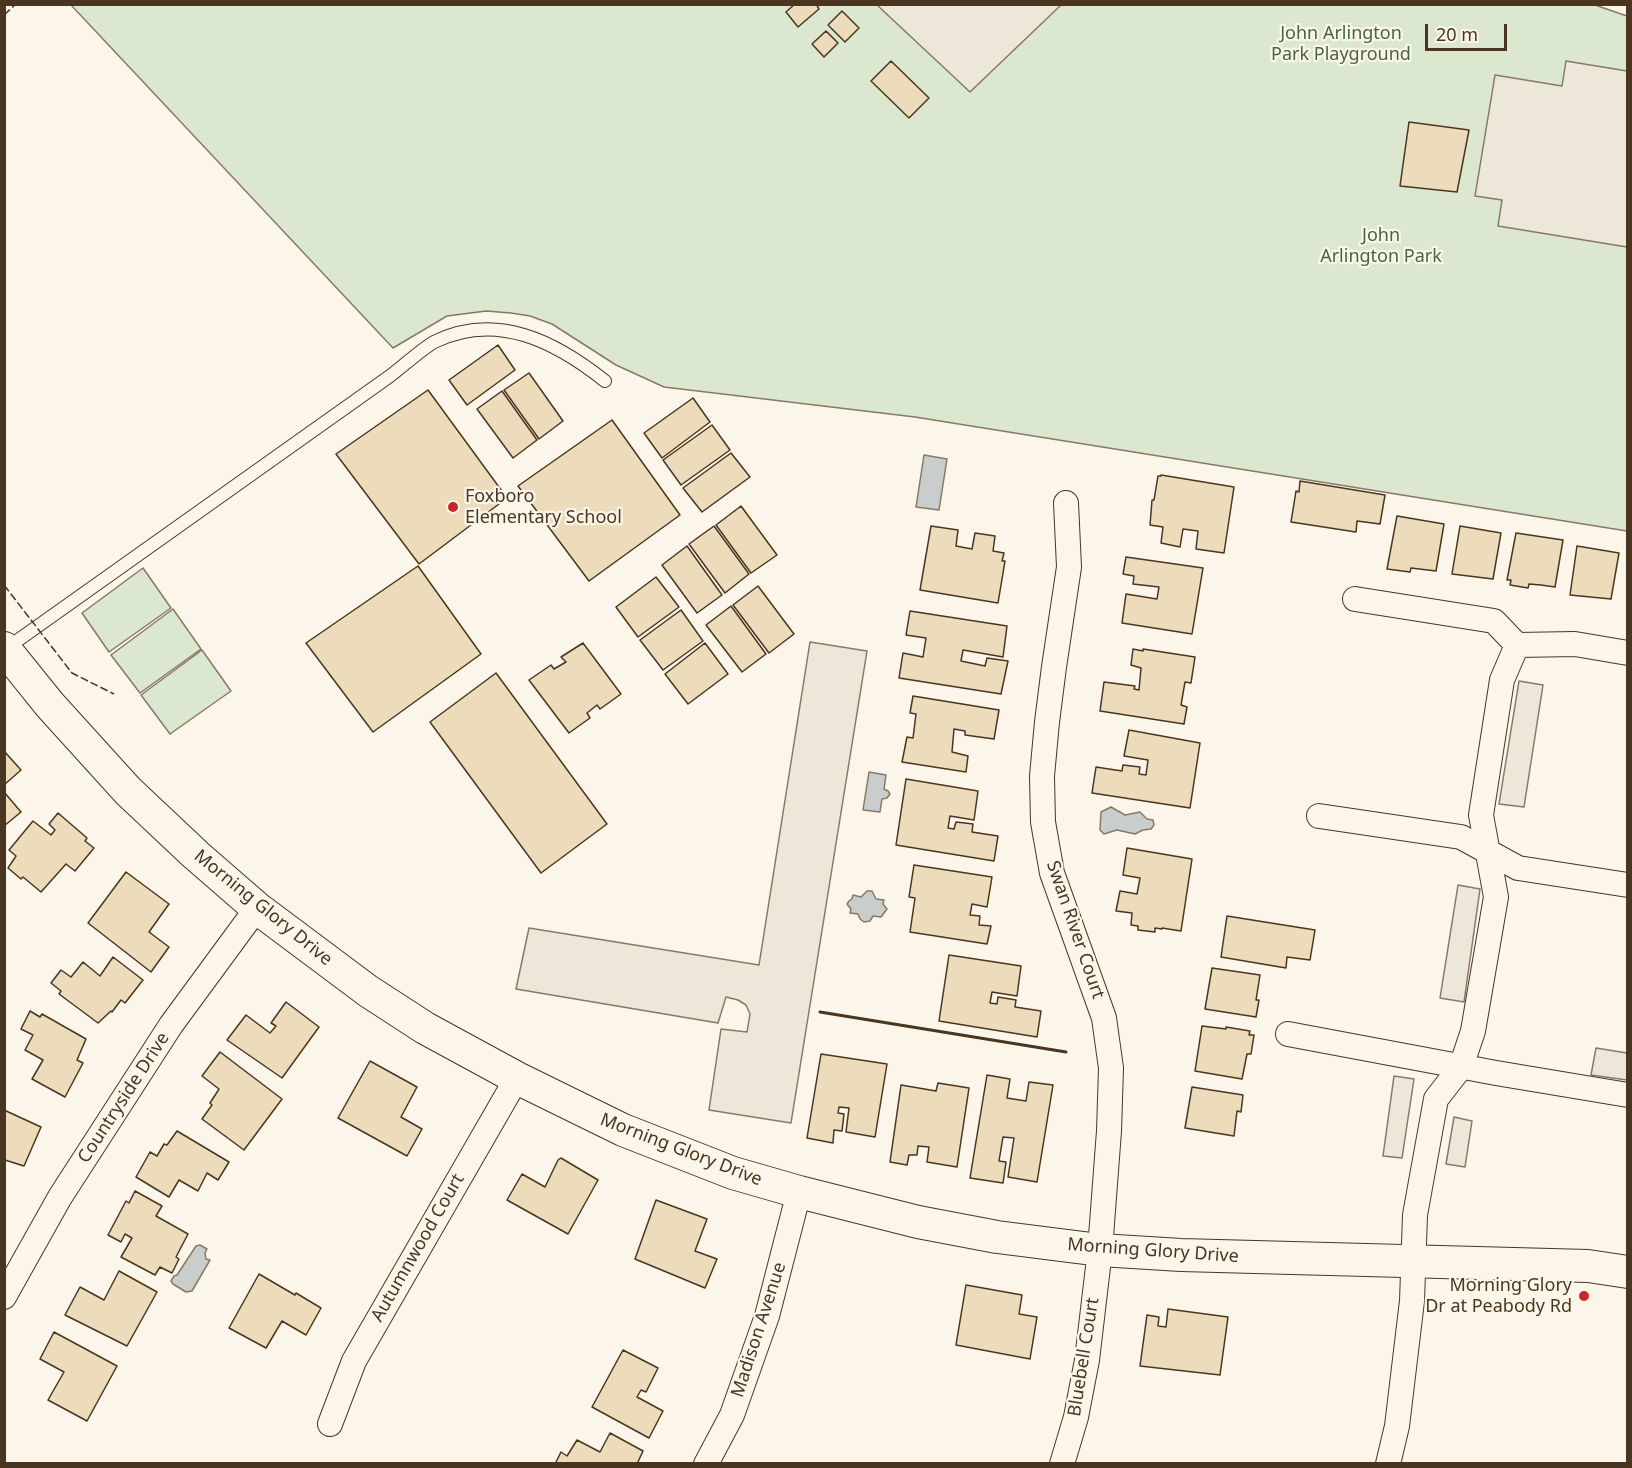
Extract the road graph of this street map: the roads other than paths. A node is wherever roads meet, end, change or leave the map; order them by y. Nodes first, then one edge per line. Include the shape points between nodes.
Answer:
1 (605, 381) dead end
2 (1066, 503) dead end
3 (1355, 599) dead end
4 (1517, 645) junction
5 (5, 649) edge
6 (1628, 653) edge
7 (1319, 816) dead end
8 (1489, 851) junction
9 (1628, 885) edge
10 (257, 908) junction
11 (1287, 1034) dead end
12 (1461, 1067) junction
13 (517, 1078) junction
14 (1628, 1095) edge
15 (799, 1192) junction
16 (1100, 1250) junction
17 (14, 1254) edge
18 (1414, 1261) junction
19 (1628, 1272) edge
20 (4, 1297) edge
21 (330, 1424) dead end
22 (706, 1464) edge
23 (1062, 1464) edge
24 (1388, 1464) edge

1 - 5 lane via 557,347 528,336 498,330 451,335 431,344
2 - 16 street, Swan River Court via 1069,567 1047,722 1043,822 1052,873 1104,1018 1111,1068
3 - 4 street via 1494,621
4 - 6 street via 1575,644
4 - 8 street via 1503,680 1482,814
5 - 10 street, Morning Glory Drive via 128,791
7 - 8 street via 1461,837
8 - 9 street via 1518,868
8 - 12 street via 1496,897 1473,1031
10 - 13 street, Morning Glory Drive via 368,991 425,1028
10 - 17 street, Countryside Drive via 171,1024 60,1197
11 - 12 street
12 - 14 street
12 - 18 street via 1436,1099 1415,1215
13 - 15 street, Morning Glory Drive via 623,1130 733,1173
13 - 21 street, Autumnwood Court via 354,1361
15 - 16 street, Morning Glory Drive via 918,1222
15 - 22 street, Madison Avenue via 767,1316 732,1415
16 - 18 street, Morning Glory Drive
16 - 23 street, Bluebell Court via 1087,1360
17 - 20 street, Countryside Drive
18 - 19 street, Morning Glory Drive via 1587,1266
18 - 24 street via 1413,1301

